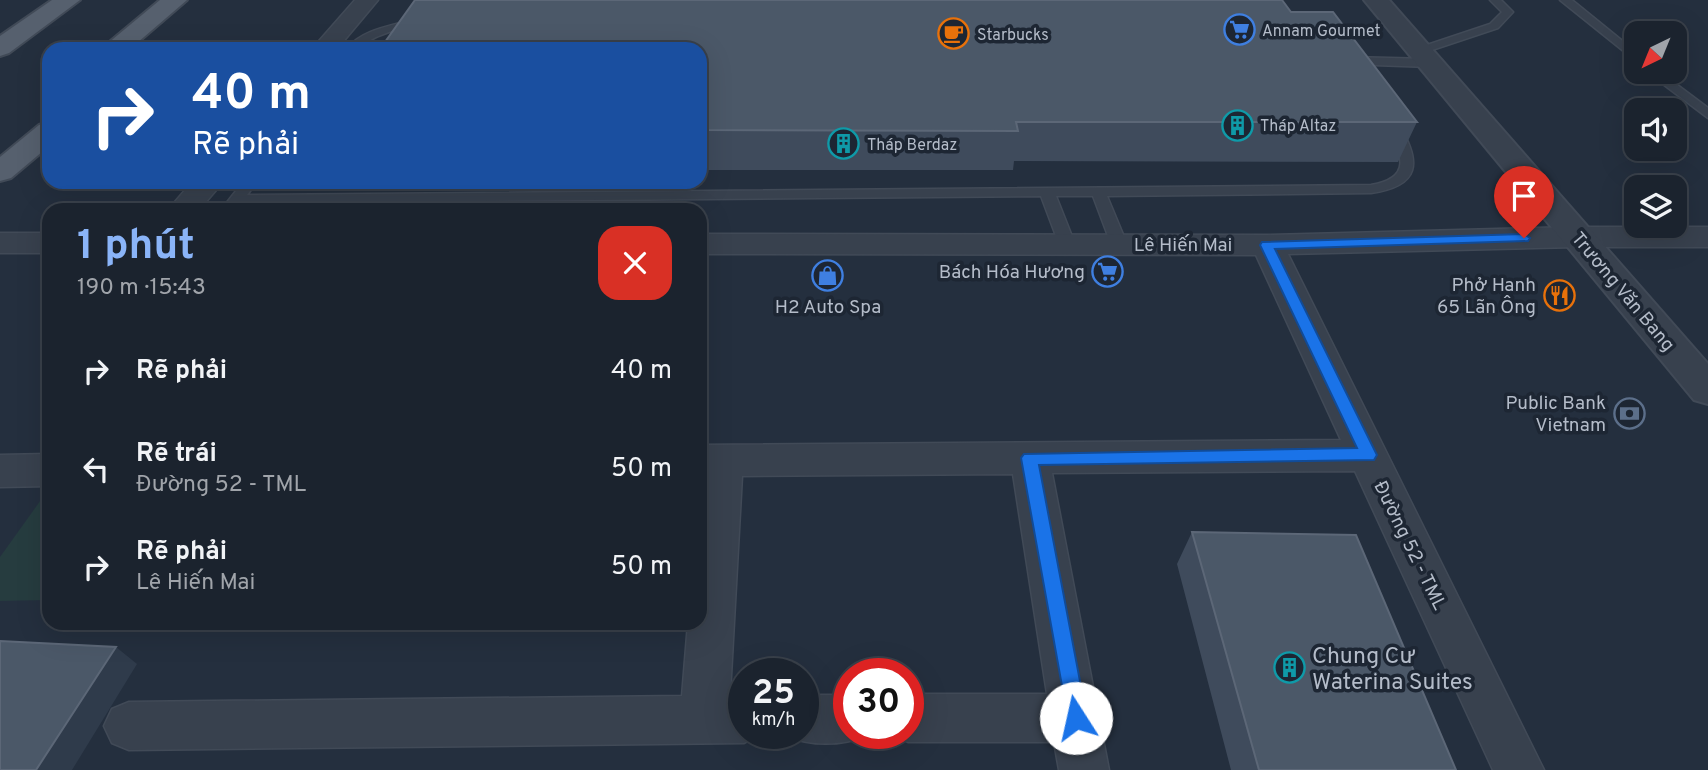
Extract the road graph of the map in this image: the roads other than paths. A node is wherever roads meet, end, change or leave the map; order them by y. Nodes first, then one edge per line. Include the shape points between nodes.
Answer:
1 (39, 0) edge
2 (68, 0) edge
3 (367, 0) edge
4 (455, 0) edge
5 (1376, 0) edge
6 (1495, 0) edge
7 (1565, 0) edge
8 (187, 3) edge
9 (0, 27) edge
10 (125, 42) edge
11 (153, 42) edge
12 (330, 42) edge
13 (361, 42) edge
14 (0, 48) edge
15 (1624, 48) edge
16 (1424, 57) junction
17 (1357, 72) edge
18 (1669, 84) edge
19 (42, 107) edge
20 (1708, 114) edge
21 (1387, 117) edge
22 (42, 137) edge
23 (0, 141) edge
24 (0, 172) edge
25 (202, 189) edge
26 (245, 189) edge
27 (1098, 191) junction
28 (1047, 192) junction
29 (189, 203) edge
30 (234, 203) edge
31 (301, 203) edge
32 (1577, 237) junction
33 (1708, 237) edge
34 (0, 243) edge
35 (42, 243) edge
36 (707, 244) edge
37 (1067, 244) junction
38 (1119, 244) junction
39 (1267, 245) junction
40 (1708, 390) edge
41 (1368, 455) junction
42 (1030, 458) junction
43 (712, 460) edge
44 (42, 470) edge
45 (0, 471) edge
46 (924, 718) edge
47 (1076, 718) junction
48 (724, 719) edge
49 (129, 726) dead end
50 (1084, 770) edge
51 (1519, 770) edge

1 - 9 main road
2 - 14 main road
3 - 12 street
4 - 13 lane via 442,13
5 - 16 street, Trương Văn Bang
6 - 16 lane via 1508,12 1494,26
7 - 15 lane
8 - 10 main road
8 - 11 main road
16 - 17 lane via 1350,61
16 - 32 street, Trương Văn Bang
18 - 20 lane
19 - 23 main road
21 - 27 lane via 1402,139 1408,164 1386,187
22 - 24 main road
25 - 29 street
26 - 30 lane
27 - 28 lane
27 - 38 lane
28 - 31 lane
28 - 37 lane
32 - 33 street, Lê Hiến Mai
32 - 39 street, Lê Hiến Mai
32 - 40 street, Trương Văn Bang
34 - 35 street
36 - 37 street, Lê Hiến Mai
37 - 38 street, Lê Hiến Mai
38 - 39 street, Lê Hiến Mai
39 - 41 street, Đường 52 - TML
41 - 42 street
41 - 51 street, Đường 52 - TML
42 - 43 street
42 - 47 street
43 - 48 street
44 - 45 street
46 - 47 street
47 - 50 street
48 - 49 street

